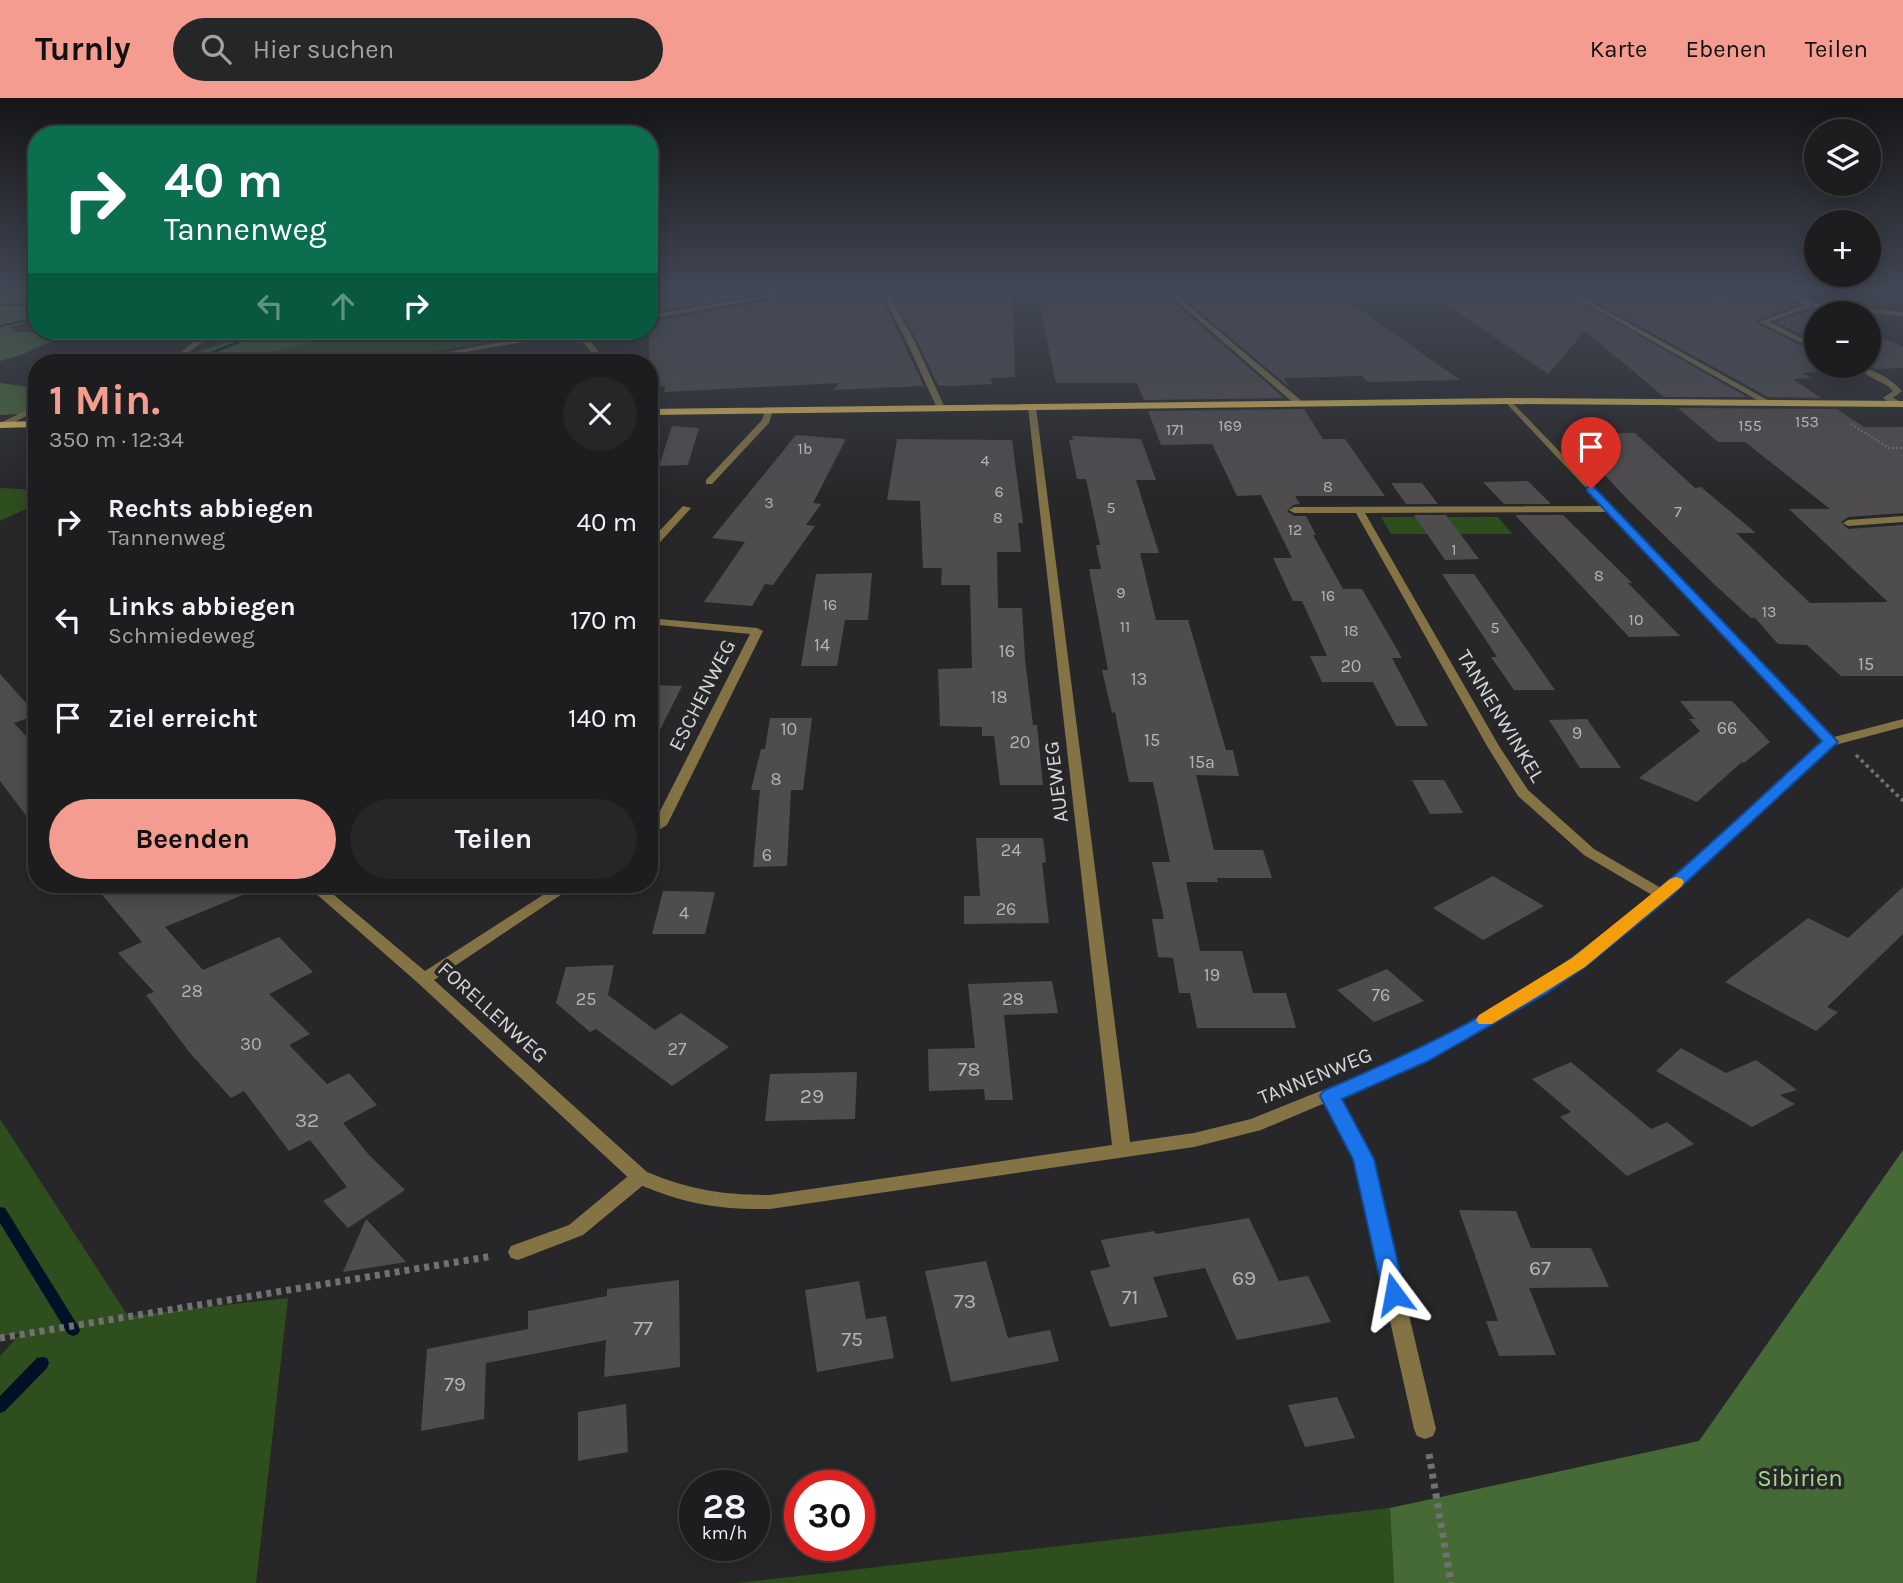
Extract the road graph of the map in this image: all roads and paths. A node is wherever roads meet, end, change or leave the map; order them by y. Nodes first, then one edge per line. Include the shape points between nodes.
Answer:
1 (919, 359) edge
2 (1248, 359) edge
3 (1690, 359) edge
4 (1879, 378) edge
5 (1509, 401) junction
6 (1769, 403) junction
7 (1818, 403) junction
8 (1300, 404) junction
9 (1900, 404) edge
10 (1032, 407) junction
11 (941, 408) junction
12 (769, 410) junction
13 (28, 412) edge
14 (658, 412) edge
15 (2, 425) edge
16 (28, 425) edge
17 (1903, 448) edge
18 (709, 482) dead end
19 (686, 508) dead end
20 (1609, 509) junction
21 (1294, 510) dead end
22 (1359, 510) junction
23 (1903, 519) edge
24 (1848, 523) dead end
25 (658, 538) edge
26 (658, 622) edge
27 (1903, 723) edge
28 (1835, 740) junction
29 (1903, 801) edge
30 (658, 826) edge
31 (323, 893) edge
32 (556, 893) edge
33 (1662, 895) junction
34 (424, 979) junction
35 (1330, 1096) junction
36 (1122, 1152) junction
37 (640, 1177) junction
38 (518, 1252) joint
39 (0, 1338) edge
40 (1425, 1429) joint
41 (1451, 1583) edge

1 - 11 street
2 - 8 street
3 - 6 street
4 - 9 street via 1898,391 1887,398
5 - 6 main road
5 - 8 main road
5 - 20 street
6 - 7 main road
7 - 9 main road
7 - 17 path via 1889,448
8 - 10 main road
10 - 11 main road
10 - 36 street, AUEWEG
11 - 12 main road
12 - 14 main road
12 - 18 street via 766,421
13 - 15 street
15 - 16 main road
19 - 25 street
20 - 22 street
20 - 28 street
21 - 22 street
22 - 33 street, TANNENWINKEL via 1523,793 1589,852
23 - 24 street
26 - 30 street, ESCHENWEG via 757,631
27 - 28 street, TANNENWEG
28 - 29 path
28 - 33 street, TANNENWEG
31 - 34 street, FORELLENWEG
32 - 34 street
33 - 35 street, TANNENWEG via 1540,988 1421,1057
34 - 37 street, FORELLENWEG
35 - 36 street, TANNENWEG via 1222,1134
35 - 40 street via 1363,1159
36 - 37 street, TANNENWEG via 770,1202 720,1203 682,1196
37 - 38 street via 576,1230
38 - 39 path
40 - 41 path

